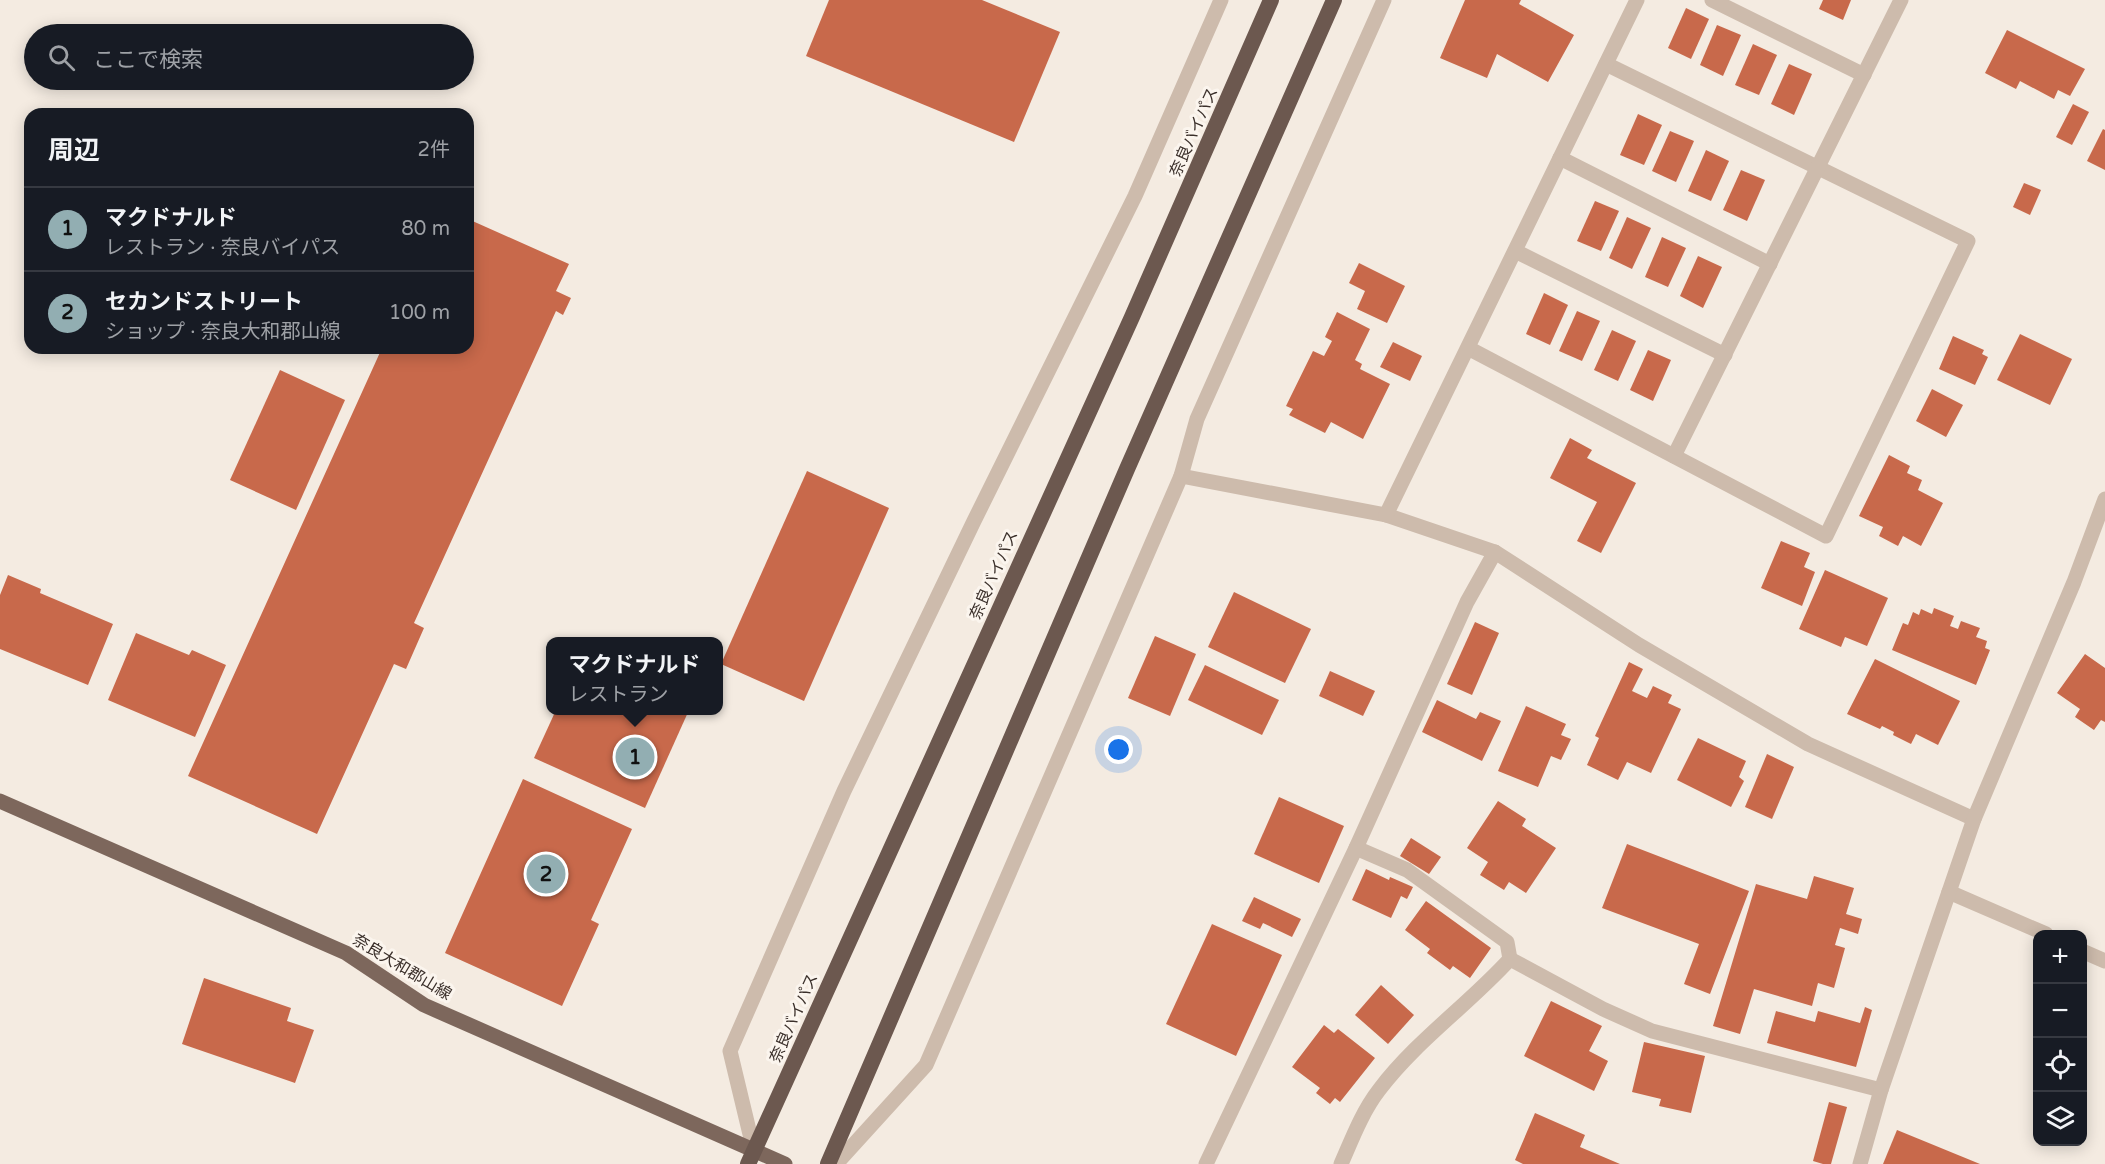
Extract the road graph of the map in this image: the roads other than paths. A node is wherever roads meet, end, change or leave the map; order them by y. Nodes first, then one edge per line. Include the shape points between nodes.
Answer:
1 (1221, 0) edge
2 (1271, 0) edge
3 (1334, 0) edge
4 (1384, 0) edge
5 (1637, 0) edge
6 (1712, 0) edge
7 (1901, 0) edge
8 (1606, 64) junction
9 (1864, 75) junction
10 (1560, 158) junction
11 (1818, 168) junction
12 (1515, 251) junction
13 (1770, 264) junction
14 (1467, 348) junction
15 (1725, 355) junction
16 (1674, 456) junction
17 (1181, 476) junction
18 (2105, 499) edge
19 (1386, 515) junction
20 (1495, 552) junction
21 (0, 801) edge
22 (1974, 819) junction
23 (1356, 848) junction
24 (1949, 892) junction
25 (2037, 930) edge
26 (2087, 953) edge
27 (1510, 959) junction
28 (2105, 961) edge
29 (1881, 1090) junction
30 (751, 1157) edge
31 (785, 1164) edge
32 (828, 1164) edge
33 (836, 1164) edge
34 (1206, 1164) edge
35 (1341, 1164) edge
36 (1860, 1164) edge

1 - 30 street via 1135,196 844,791 730,1051
2 - 30 highway, 奈良バイパス via 1132,317
3 - 32 highway via 1126,469
4 - 17 street via 1197,419
5 - 8 street
6 - 9 street
7 - 9 street
8 - 10 street
8 - 11 street
9 - 11 street
10 - 12 street
10 - 13 street
11 - 13 street
11 - 16 street via 1968,241 1826,536
12 - 14 street
12 - 15 street
13 - 15 street
14 - 16 street
14 - 19 street
15 - 16 street
17 - 19 street
17 - 33 street via 926,1065
18 - 22 street
19 - 20 street
20 - 22 street via 1639,645 1808,744
20 - 23 street via 1467,602
21 - 30 main road, 奈良大和郡山線 via 346,952 424,1005
22 - 24 street
23 - 27 street via 1407,870 1452,902 1507,942
23 - 34 street
24 - 25 street
24 - 29 street
26 - 28 street
27 - 29 street via 1652,1031
27 - 35 street via 1415,1050 1379,1091 1356,1128
29 - 36 street
30 - 31 main road, 奈良大和郡山線

